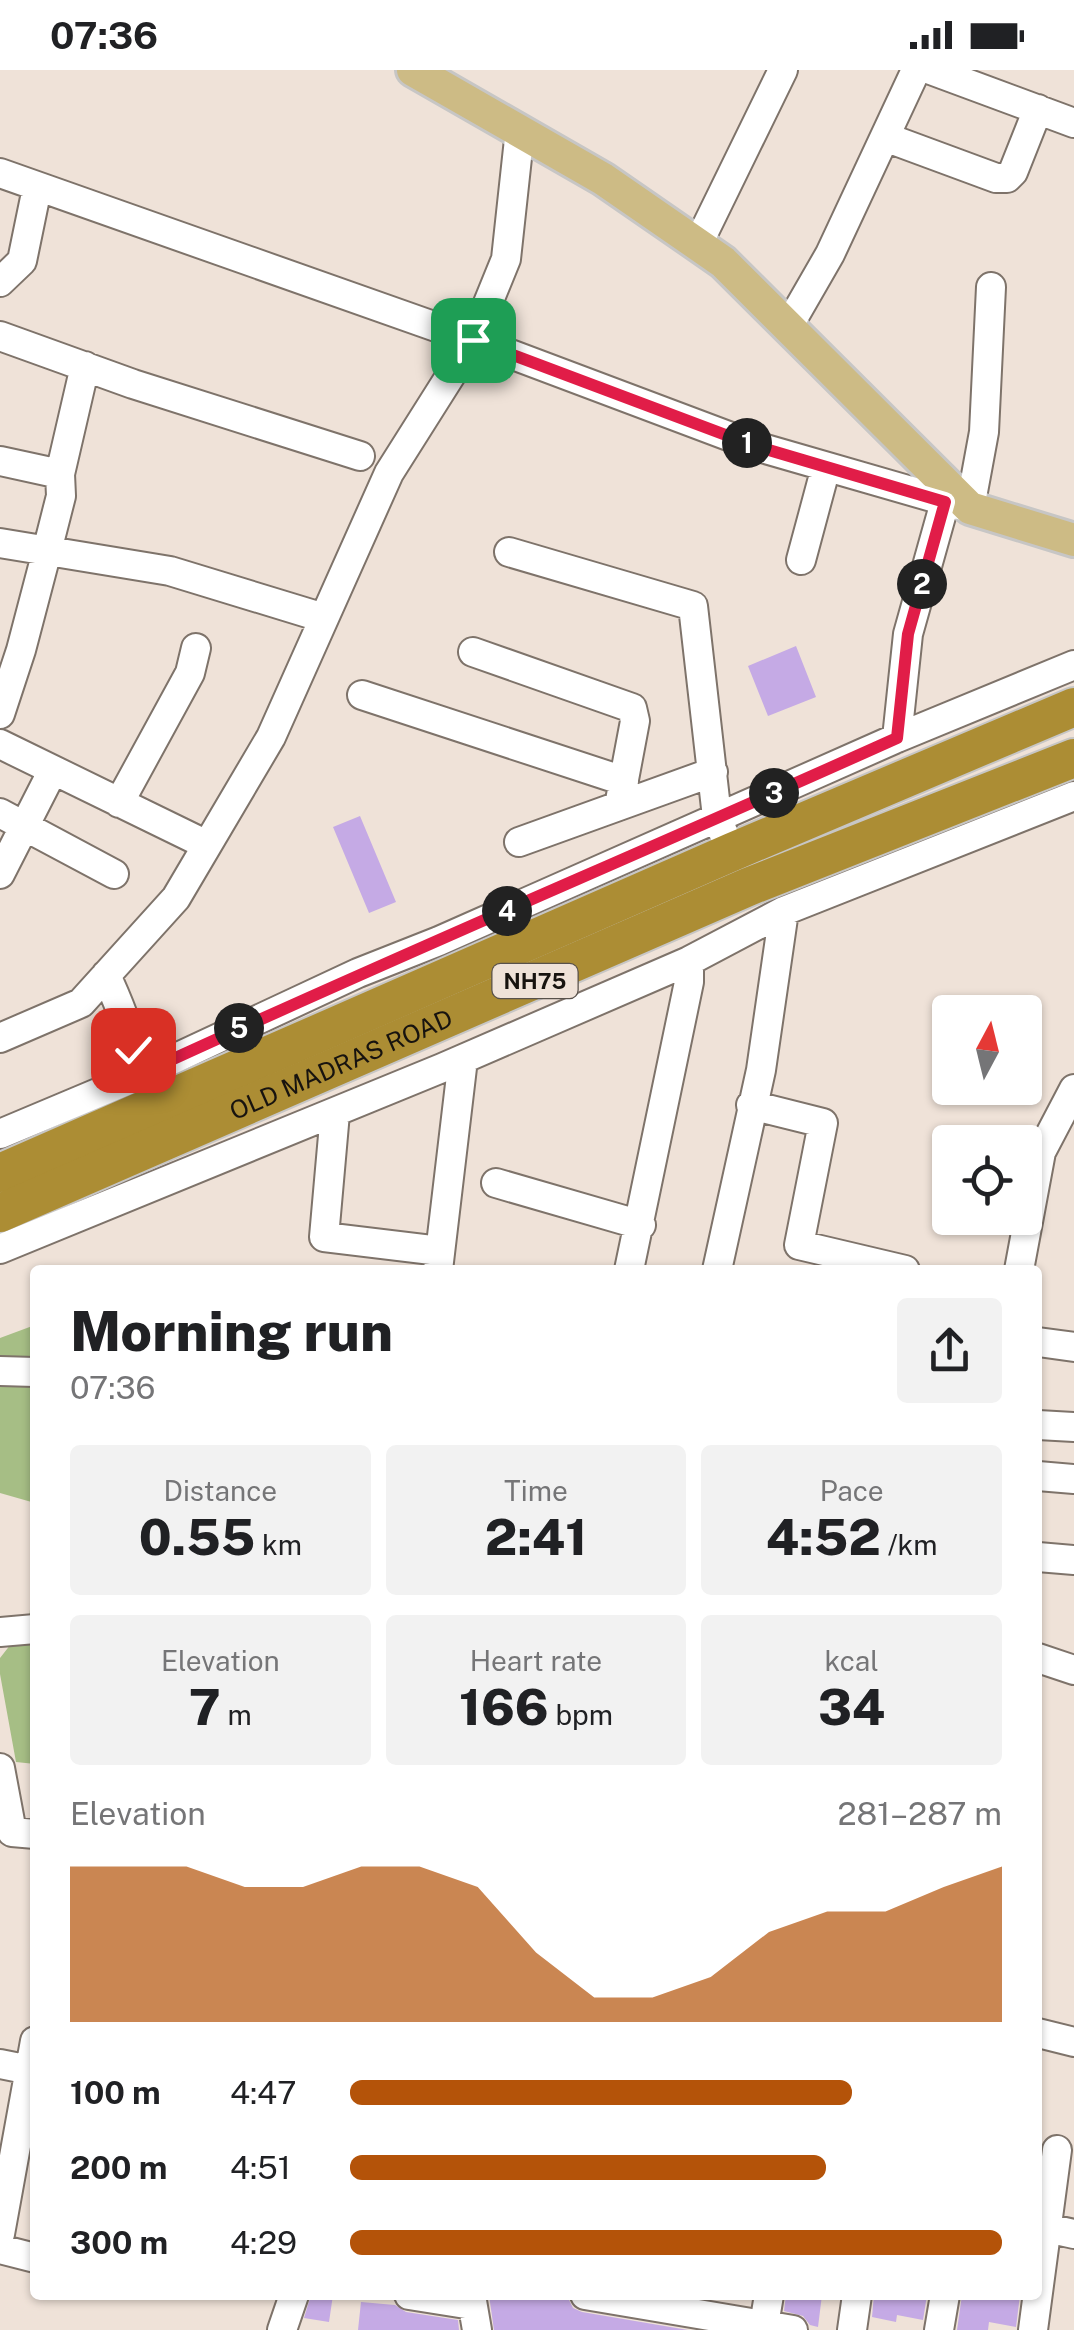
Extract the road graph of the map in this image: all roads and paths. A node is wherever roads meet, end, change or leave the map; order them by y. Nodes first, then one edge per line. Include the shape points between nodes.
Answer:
1 (413, 70) edge
2 (783, 70) edge
3 (916, 70) edge
4 (930, 70) edge
5 (1038, 110) junction
6 (1074, 122) edge
7 (520, 130) junction
8 (884, 137) junction
9 (0, 172) edge
10 (37, 188) junction
11 (698, 244) junction
12 (0, 282) edge
13 (991, 286) dead end
14 (788, 327) junction
15 (0, 336) edge
16 (473, 340) junction
17 (86, 366) junction
18 (360, 456) dead end
19 (0, 461) edge
20 (826, 467) junction
21 (60, 474) junction
22 (957, 505) junction
23 (1074, 540) edge
24 (0, 543) edge
25 (48, 551) junction
26 (509, 552) dead end
27 (802, 560) dead end
28 (324, 618) junction
29 (11, 646) edge
30 (196, 648) dead end
31 (473, 652) dead end
32 (1074, 666) edge
33 (362, 695) dead end
34 (1074, 707) edge
35 (0, 714) edge
36 (897, 738) junction
37 (0, 744) edge
38 (1074, 758) edge
39 (53, 770) junction
40 (713, 772) junction
41 (622, 794) junction
42 (1074, 796) edge
43 (119, 803) junction
44 (716, 817) junction
45 (12, 819) edge
46 (519, 842) dead end
47 (207, 845) junction
48 (732, 852) junction
49 (0, 874) edge
50 (114, 874) dead end
51 (784, 911) junction
52 (689, 960) junction
53 (106, 975) junction
54 (0, 1038) edge
55 (463, 1059) junction
56 (130, 1079) junction
57 (1074, 1089) edge
58 (751, 1106) junction
59 (335, 1113) junction
60 (0, 1134) edge
61 (0, 1173) edge
62 (496, 1184) dead end
63 (90, 1194) junction
64 (0, 1213) edge
65 (640, 1225) junction
66 (0, 1249) edge
67 (439, 1260) edge
68 (630, 1265) edge
69 (718, 1265) edge
70 (884, 1265) edge
71 (1020, 1265) edge
72 (1042, 1343) edge
73 (1074, 1347) edge
74 (0, 1371) edge
75 (30, 1372) edge
76 (1042, 1425) edge
77 (1074, 1427) edge
78 (1042, 1476) edge
79 (1074, 1479) edge
80 (1042, 1558) edge
81 (1074, 1560) edge
82 (30, 1629) edge
83 (0, 1632) edge
84 (1042, 1659) edge
85 (1074, 1670) edge
86 (0, 1768) edge
87 (30, 1834) edge
88 (1042, 2034) edge
89 (1074, 2042) edge
90 (30, 2053) edge
91 (0, 2064) edge
92 (30, 2073) edge
93 (16, 2148) edge
94 (1057, 2150) dead end
95 (1053, 2229) edge
96 (0, 2234) edge
97 (0, 2250) edge
98 (30, 2257) edge
99 (1042, 2285) edge
100 (292, 2300) edge
101 (430, 2300) edge
102 (769, 2300) edge
103 (856, 2300) edge
104 (945, 2300) edge
105 (1039, 2300) edge
106 (672, 2302) edge
107 (473, 2310) edge
108 (764, 2325) junction
109 (282, 2330) edge
110 (793, 2330) edge
111 (852, 2330) edge
112 (940, 2330) edge
113 (1033, 2330) edge

1 - 7 main road
2 - 11 street
3 - 8 street
4 - 5 street
5 - 6 street
5 - 8 street via 1007,178
7 - 11 main road
7 - 16 street via 506,259
8 - 14 street
9 - 10 street
10 - 12 street via 22,261
10 - 16 street
11 - 14 main road
13 - 22 street via 984,432
14 - 22 main road
15 - 17 street
16 - 20 street
16 - 28 street via 389,473
17 - 18 street
17 - 21 street
19 - 21 street
20 - 22 street
20 - 27 street
21 - 25 street
22 - 23 main road
22 - 36 street via 908,634
24 - 25 street
25 - 28 street via 170,572
25 - 29 street
26 - 40 street via 693,606
28 - 47 street via 271,737
29 - 35 street
30 - 43 street via 190,673
31 - 41 street via 632,708
32 - 36 street
33 - 41 street
34 - 48 highway, OLD MADRAS ROAD / NH75
36 - 44 street
37 - 39 street
38 - 63 highway, OLD MADRAS ROAD / NH75 via 748,887
39 - 43 street
39 - 45 street
40 - 41 street
40 - 44 street
41 - 46 street
42 - 51 street
43 - 47 street
44 - 48 street
44 - 56 street
45 - 49 street
45 - 50 street
47 - 53 street via 176,898
48 - 61 highway, OLD MADRAS ROAD / NH75
51 - 52 street
51 - 58 street
52 - 55 street
52 - 65 street
53 - 54 street via 81,1003
53 - 56 street via 130,1036
55 - 59 street
55 - 67 street
56 - 60 street
57 - 71 street via 1041,1152
58 - 69 street
58 - 70 street via 824,1123 799,1245
59 - 63 street
59 - 67 street via 324,1237
62 - 65 street
63 - 64 highway, OLD MADRAS ROAD / NH75
63 - 66 street
65 - 68 street
72 - 73 street
74 - 75 street
76 - 77 street
78 - 79 street
80 - 81 street
82 - 83 street
84 - 85 street
86 - 87 street via 12,1832
88 - 89 street
90 - 91 street
92 - 93 street
93 - 96 street
94 - 95 street
95 - 99 street
97 - 98 street
100 - 109 street
101 - 107 street
102 - 108 street
103 - 111 street
104 - 112 street
105 - 113 street
106 - 108 street
108 - 110 street

